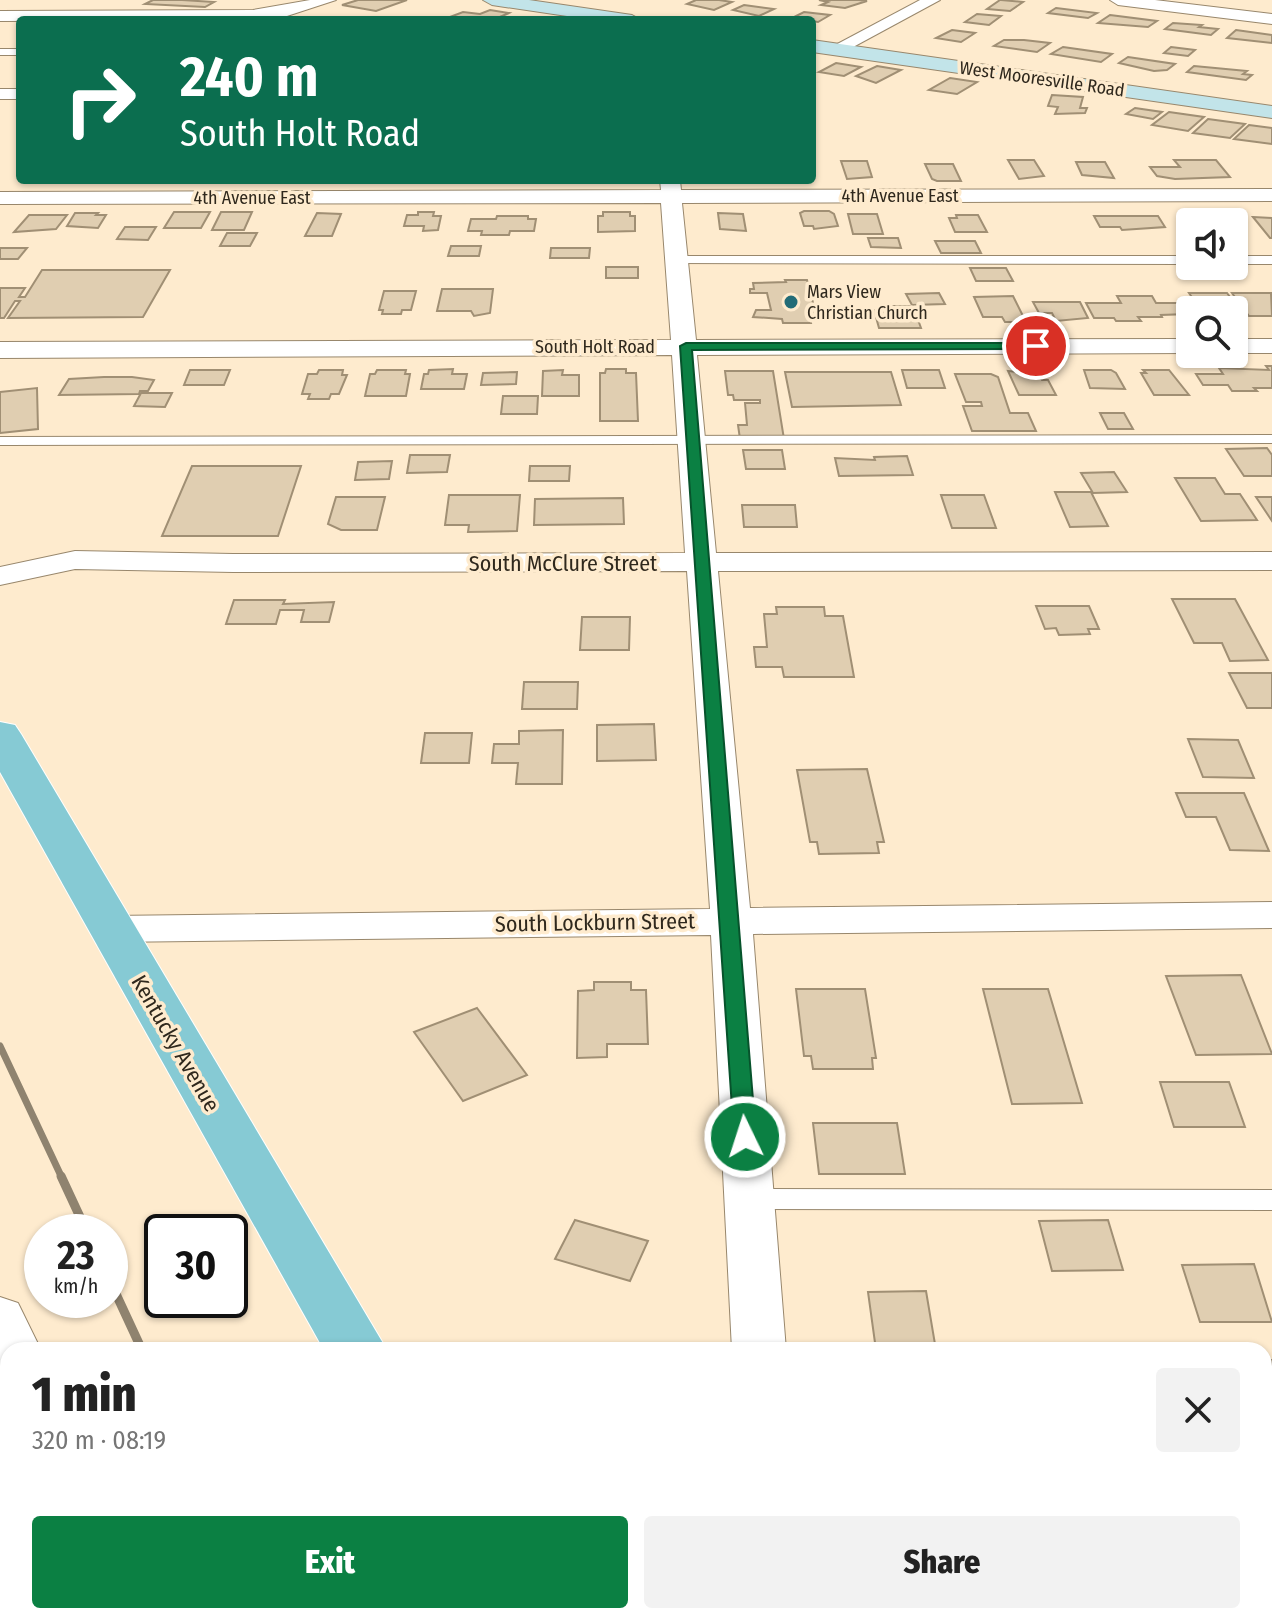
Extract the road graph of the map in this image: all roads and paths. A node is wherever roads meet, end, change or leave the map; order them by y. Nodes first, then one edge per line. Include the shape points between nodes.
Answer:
1 (12, 0) edge
2 (328, 0) edge
3 (492, 0) edge
4 (932, 0) edge
5 (1118, 0) edge
6 (1272, 4) edge
7 (0, 15) edge
8 (604, 16) edge
9 (1255, 17) junction
10 (1272, 19) edge
11 (816, 46) edge
12 (836, 49) junction
13 (1272, 112) edge
14 (670, 188) edge
15 (1272, 195) edge
16 (0, 198) edge
17 (677, 260) junction
18 (1176, 260) edge
19 (1248, 260) edge
20 (1272, 260) edge
21 (686, 346) junction
22 (1176, 346) edge
23 (1248, 346) edge
24 (1272, 346) edge
25 (0, 350) edge
26 (1272, 439) edge
27 (0, 441) edge
28 (691, 441) junction
29 (1272, 561) edge
30 (701, 562) junction
31 (0, 576) edge
32 (0, 734) edge
33 (1272, 915) edge
34 (731, 920) junction
35 (110, 929) junction
36 (749, 1199) junction
37 (1272, 1200) edge
38 (0, 1318) edge
39 (10, 1342) edge
40 (351, 1342) edge
41 (758, 1342) edge

1 - 7 street
2 - 7 street via 253,15
3 - 8 main road
4 - 12 street
5 - 9 street
6 - 9 street
9 - 10 street
11 - 12 main road, West Mooresville Road
12 - 13 main road, West Mooresville Road
14 - 15 street, 4th Avenue East
14 - 16 street, 4th Avenue East
14 - 17 street
17 - 18 lane
17 - 21 street
19 - 20 lane
21 - 22 street, South Holt Road
21 - 25 street, South Holt Road
21 - 28 street
23 - 24 street
26 - 28 lane
27 - 28 lane
28 - 30 street
29 - 30 street, South McClure Street
30 - 31 street, South McClure Street via 75,560
30 - 34 street
32 - 35 main road, Kentucky Avenue
33 - 34 street, South Lockburn Street
34 - 35 street, South Lockburn Street
34 - 36 street
35 - 40 main road, Kentucky Avenue
36 - 37 lane
36 - 41 street
38 - 39 street

